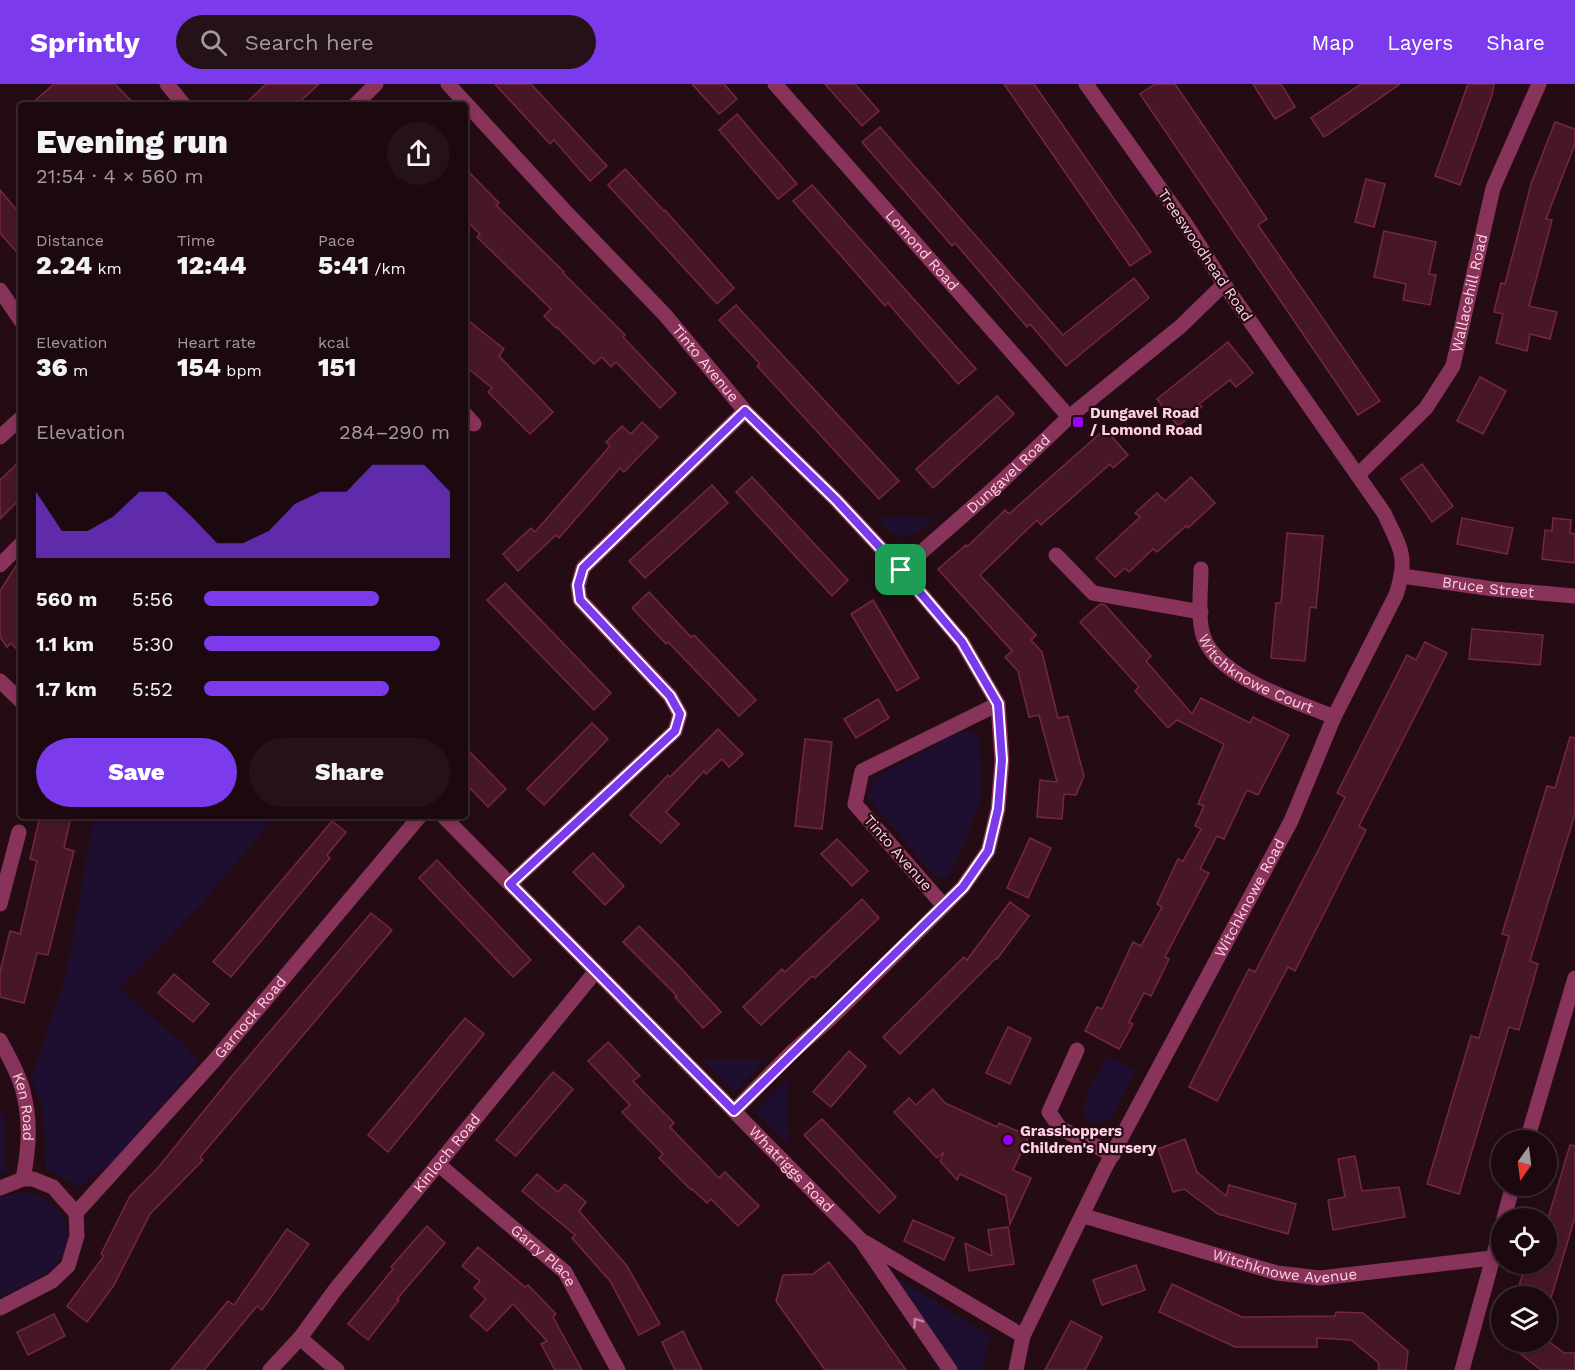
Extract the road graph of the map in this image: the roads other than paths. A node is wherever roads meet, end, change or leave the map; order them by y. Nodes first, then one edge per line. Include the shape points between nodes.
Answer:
1 (167, 84) edge
2 (376, 84) edge
3 (448, 84) edge
4 (775, 84) edge
5 (1086, 84) edge
6 (1539, 84) edge
7 (182, 102) edge
8 (358, 102) edge
9 (465, 102) edge
10 (468, 105) edge
11 (1224, 284) junction
12 (0, 291) edge
13 (18, 317) edge
14 (745, 411) junction
15 (1069, 417) junction
16 (18, 421) edge
17 (1324, 426) joint
18 (0, 437) edge
19 (1358, 475) junction
20 (18, 547) edge
21 (1056, 555) dead end
22 (0, 565) edge
23 (1201, 569) dead end
24 (901, 570) junction
25 (1402, 576) junction
26 (1575, 596) edge
27 (1201, 612) junction
28 (0, 681) edge
29 (18, 698) edge
30 (998, 704) junction
31 (1334, 717) junction
32 (417, 819) edge
33 (446, 819) edge
34 (19, 832) dead end
35 (510, 884) junction
36 (0, 904) edge
37 (944, 906) junction
38 (596, 971) junction
39 (1575, 978) edge
40 (0, 1040) edge
41 (1077, 1050) dead end
42 (734, 1111) junction
43 (1530, 1130) edge
44 (1113, 1155) junction
45 (438, 1164) junction
46 (23, 1179) junction
47 (0, 1188) edge
48 (76, 1213) junction
49 (1084, 1215) junction
50 (861, 1240) junction
51 (1491, 1258) joint
52 (0, 1308) edge
53 (1023, 1336) junction
54 (300, 1338) junction
55 (270, 1370) edge
56 (337, 1370) edge
57 (618, 1370) edge
58 (950, 1370) edge
59 (1016, 1370) edge
60 (1462, 1370) edge

1 - 7 street
2 - 8 street
3 - 9 street, Tinto Avenue
4 - 15 street, Lomond Road
5 - 11 street, Treeswoodhead Road
6 - 19 street, Wallacehill Road via 1493,188 1453,366 1426,408
10 - 14 street, Tinto Avenue via 666,316
11 - 15 street, Dungavel Road via 1181,326
11 - 17 street, Treeswoodhead Road
12 - 13 street
14 - 24 street, Tinto Avenue
14 - 35 street via 583,568 578,585 580,600 670,696 680,714 675,731
15 - 24 street, Dungavel Road
16 - 18 street
17 - 19 street, Witchknowe Road
19 - 25 street, Witchknowe Road via 1384,513 1402,552
20 - 22 street
21 - 27 street, Witchknowe Court via 1093,592
23 - 27 street, Witchknowe Court
24 - 30 street, Tinto Avenue via 962,642
25 - 26 street, Bruce Street
25 - 31 street, Witchknowe Road
27 - 31 street, Witchknowe Court via 1203,637 1213,654 1238,676
28 - 29 street
30 - 37 street, Tinto Avenue via 1002,760 998,809 988,851
30 - 37 street, Tinto Avenue via 862,771 855,804
31 - 44 street, Witchknowe Road via 1291,821
32 - 48 street, Garnock Road via 213,1062
33 - 35 street, Whatriggs Road
34 - 36 street
35 - 38 street, Whatriggs Road
37 - 42 street, Tinto Avenue
38 - 42 street, Whatriggs Road
38 - 45 street, Kinloch Road
39 - 43 street
40 - 46 street, Ken Road via 23,1089 28,1118 29,1148
41 - 44 street via 1049,1113 1060,1128
42 - 50 street, Whatriggs Road
44 - 49 street, Witchknowe Road
45 - 54 street, Kinloch Road
45 - 57 street, Garry Place via 565,1272
46 - 47 street
46 - 48 street via 53,1187
48 - 52 street via 78,1236 68,1266 52,1281
49 - 51 street, Witchknowe Avenue via 1277,1273 1320,1278
49 - 53 street, Witchknowe Road
50 - 53 street, Whatriggs Road
58 -> 50 street, Whatriggs Road
51 - 60 street
53 - 59 street, Witchknowe Road
54 - 55 street, Kinloch Road
54 - 56 street

